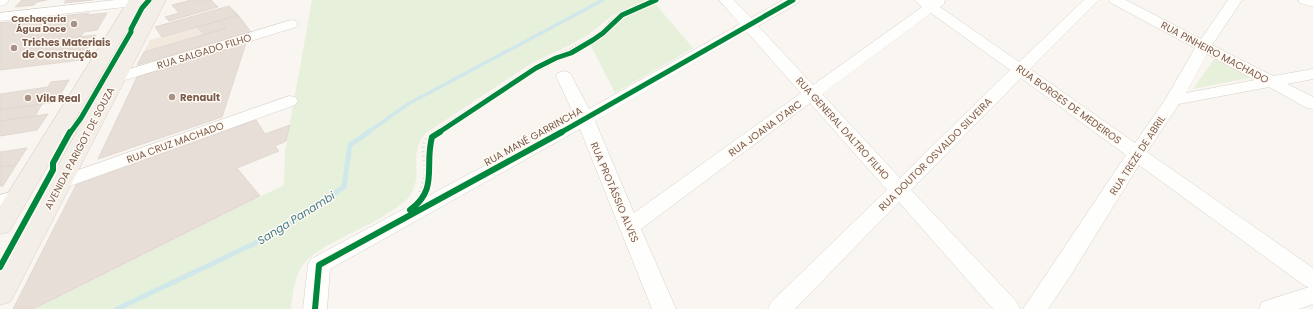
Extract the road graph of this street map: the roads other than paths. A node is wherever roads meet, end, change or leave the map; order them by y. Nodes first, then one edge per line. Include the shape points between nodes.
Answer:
1 (158, 0) edge
2 (726, 0) edge
3 (793, 0) edge
4 (1092, 0) edge
5 (1116, 0) edge
6 (1235, 0) edge
7 (1306, 0) edge
8 (142, 1) edge
9 (930, 2) edge
10 (1313, 3) edge
11 (0, 17) edge
12 (291, 24) dead end
13 (750, 25) junction
14 (140, 33) junction
15 (1204, 46) junction
16 (1019, 69) junction
17 (1313, 74) edge
18 (564, 76) dead end
19 (116, 78) junction
20 (1272, 82) junction
21 (812, 94) junction
22 (1173, 100) junction
23 (289, 101) dead end
24 (1313, 104) edge
25 (585, 119) junction
26 (58, 130) junction
27 (1137, 153) junction
28 (70, 162) junction
29 (60, 183) junction
30 (900, 190) junction
31 (9, 199) edge
32 (0, 226) edge
33 (629, 227) junction
34 (1313, 280) edge
35 (0, 295) edge
36 (1313, 295) edge
37 (315, 309) edge
38 (664, 309) edge
39 (780, 309) edge
40 (1008, 309) edge
41 (1035, 309) edge
42 (1271, 309) edge

1 - 14 main road, AVENIDA PARIGOT DE SOUZA
2 - 13 street, RUA GENERAL DALTRO FILHO
3 - 13 street, RUA MANÉ GARRINCHA
4 - 16 street, RUA DOUTOR OSVALDO SILVEIRA
5 - 15 street, RUA PINHEIRO MACHADO
6 - 15 street, RUA TREZE DE ABRIL
7 - 10 street
8 - 11 street
8 - 14 main road via 147,6
8 - 26 main road
9 - 16 street, RUA BORGES DE MEDEIROS
9 - 21 street, RUA JOANA D'ARC
12 - 19 street, RUA SALGADO FILHO
13 - 21 street, RUA GENERAL DALTRO FILHO
13 - 25 street, RUA MANÉ GARRINCHA
14 - 19 main road, AVENIDA PARIGOT DE SOUZA
15 - 20 street, RUA PINHEIRO MACHADO
15 - 22 street, RUA TREZE DE ABRIL
16 - 27 street, RUA BORGES DE MEDEIROS
16 - 30 street, RUA DOUTOR OSVALDO SILVEIRA
17 - 20 street
18 - 25 street, RUA PROTÁSSIO ALVES
19 - 28 main road, AVENIDA PARIGOT DE SOUZA
20 - 22 street
20 - 24 street, RUA PINHEIRO MACHADO
21 - 30 street, RUA GENERAL DALTRO FILHO
21 - 33 street, RUA JOANA D'ARC
22 - 27 street, RUA TREZE DE ABRIL
23 - 29 street, RUA CRUZ MACHADO
25 - 33 street, RUA PROTÁSSIO ALVES
25 - 37 street, RUA MANÉ GARRINCHA via 319,265
26 - 28 main road via 77,124 80,126
26 - 31 main road
27 - 34 street, RUA BORGES DE MEDEIROS
27 - 41 street, RUA TREZE DE ABRIL via 1062,272
28 - 29 main road, AVENIDA PARIGOT DE SOUZA
29 - 35 main road, AVENIDA PARIGOT DE SOUZA
30 - 39 street, RUA DOUTOR OSVALDO SILVEIRA
30 - 40 street, RUA GENERAL DALTRO FILHO
31 - 32 main road
33 - 38 street, RUA PROTÁSSIO ALVES
36 - 42 street

